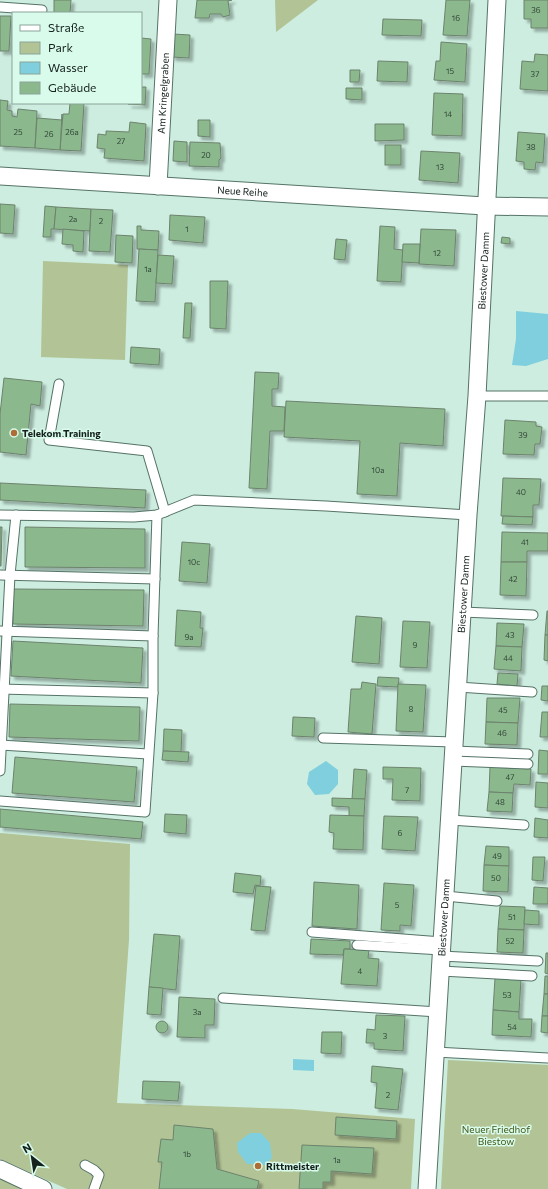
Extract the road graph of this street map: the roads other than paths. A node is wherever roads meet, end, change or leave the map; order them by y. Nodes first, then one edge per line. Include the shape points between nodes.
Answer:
1 (168, 0) edge
2 (497, 0) edge
3 (0, 7) edge
4 (42, 10) dead end
5 (0, 176) edge
6 (158, 186) junction
7 (486, 206) junction
8 (548, 207) edge
9 (59, 384) dead end
10 (477, 396) junction
11 (548, 396) edge
12 (161, 514) junction
13 (0, 515) edge
14 (16, 515) junction
15 (468, 515) junction
16 (0, 575) edge
17 (10, 575) junction
18 (155, 579) junction
19 (462, 612) junction
20 (533, 615) dead end
21 (3, 631) edge
22 (153, 636) junction
23 (458, 687) junction
24 (3, 689) edge
25 (532, 692) dead end
26 (153, 693) junction
27 (323, 738) dead end
28 (1, 745) edge
29 (454, 751) junction
30 (148, 754) junction
31 (528, 759) dead end
32 (0, 771) edge
33 (0, 800) edge
34 (450, 820) junction
35 (524, 825) dead end
36 (445, 896) junction
37 (497, 902) dead end
38 (312, 932) dead end
39 (357, 946) dead end
40 (442, 955) junction
41 (538, 961) dead end
42 (532, 976) dead end
43 (223, 998) dead end
44 (438, 1012) junction
45 (436, 1052) junction
46 (548, 1058) edge
47 (85, 1165) dead end
48 (0, 1169) edge
49 (43, 1189) edge
50 (94, 1189) edge
51 (427, 1189) edge

1 - 6 street, Am Kringelgraben
2 - 7 street, Biestower Damm
3 - 4 lane
5 - 6 street, Neue Reihe
6 - 7 street, Neue Reihe
7 - 8 street, Neue Reihe
7 - 10 street, Biestower Damm
9 - 12 lane via 49,440 147,451
10 - 11 lane
10 - 15 street, Biestower Damm
12 - 14 lane via 134,517
12 - 15 lane via 194,500
12 - 18 lane
13 - 14 lane
14 - 17 lane
15 - 19 street, Biestower Damm
16 - 17 lane
17 - 18 lane
17 - 21 lane
18 - 22 lane
19 - 20 lane
19 - 23 street, Biestower Damm
21 - 22 lane
21 - 24 lane
22 - 26 lane
23 - 25 lane
23 - 29 street, Biestower Damm
24 - 26 lane
24 - 28 lane
26 - 30 lane
27 - 29 lane
28 - 30 lane
28 - 32 lane
29 - 31 lane
29 - 34 street, Biestower Damm
30 - 33 lane via 145,812
34 - 35 lane
34 - 36 street, Biestower Damm
36 - 37 lane
36 - 40 street, Biestower Damm
38 - 40 lane
39 - 40 lane
40 - 41 lane
40 - 42 lane
40 - 44 street, Biestower Damm
43 - 44 lane
44 - 45 street, Biestower Damm
45 - 46 lane
45 - 51 street, Biestower Damm
47 - 50 lane via 99,1175
48 - 49 street

